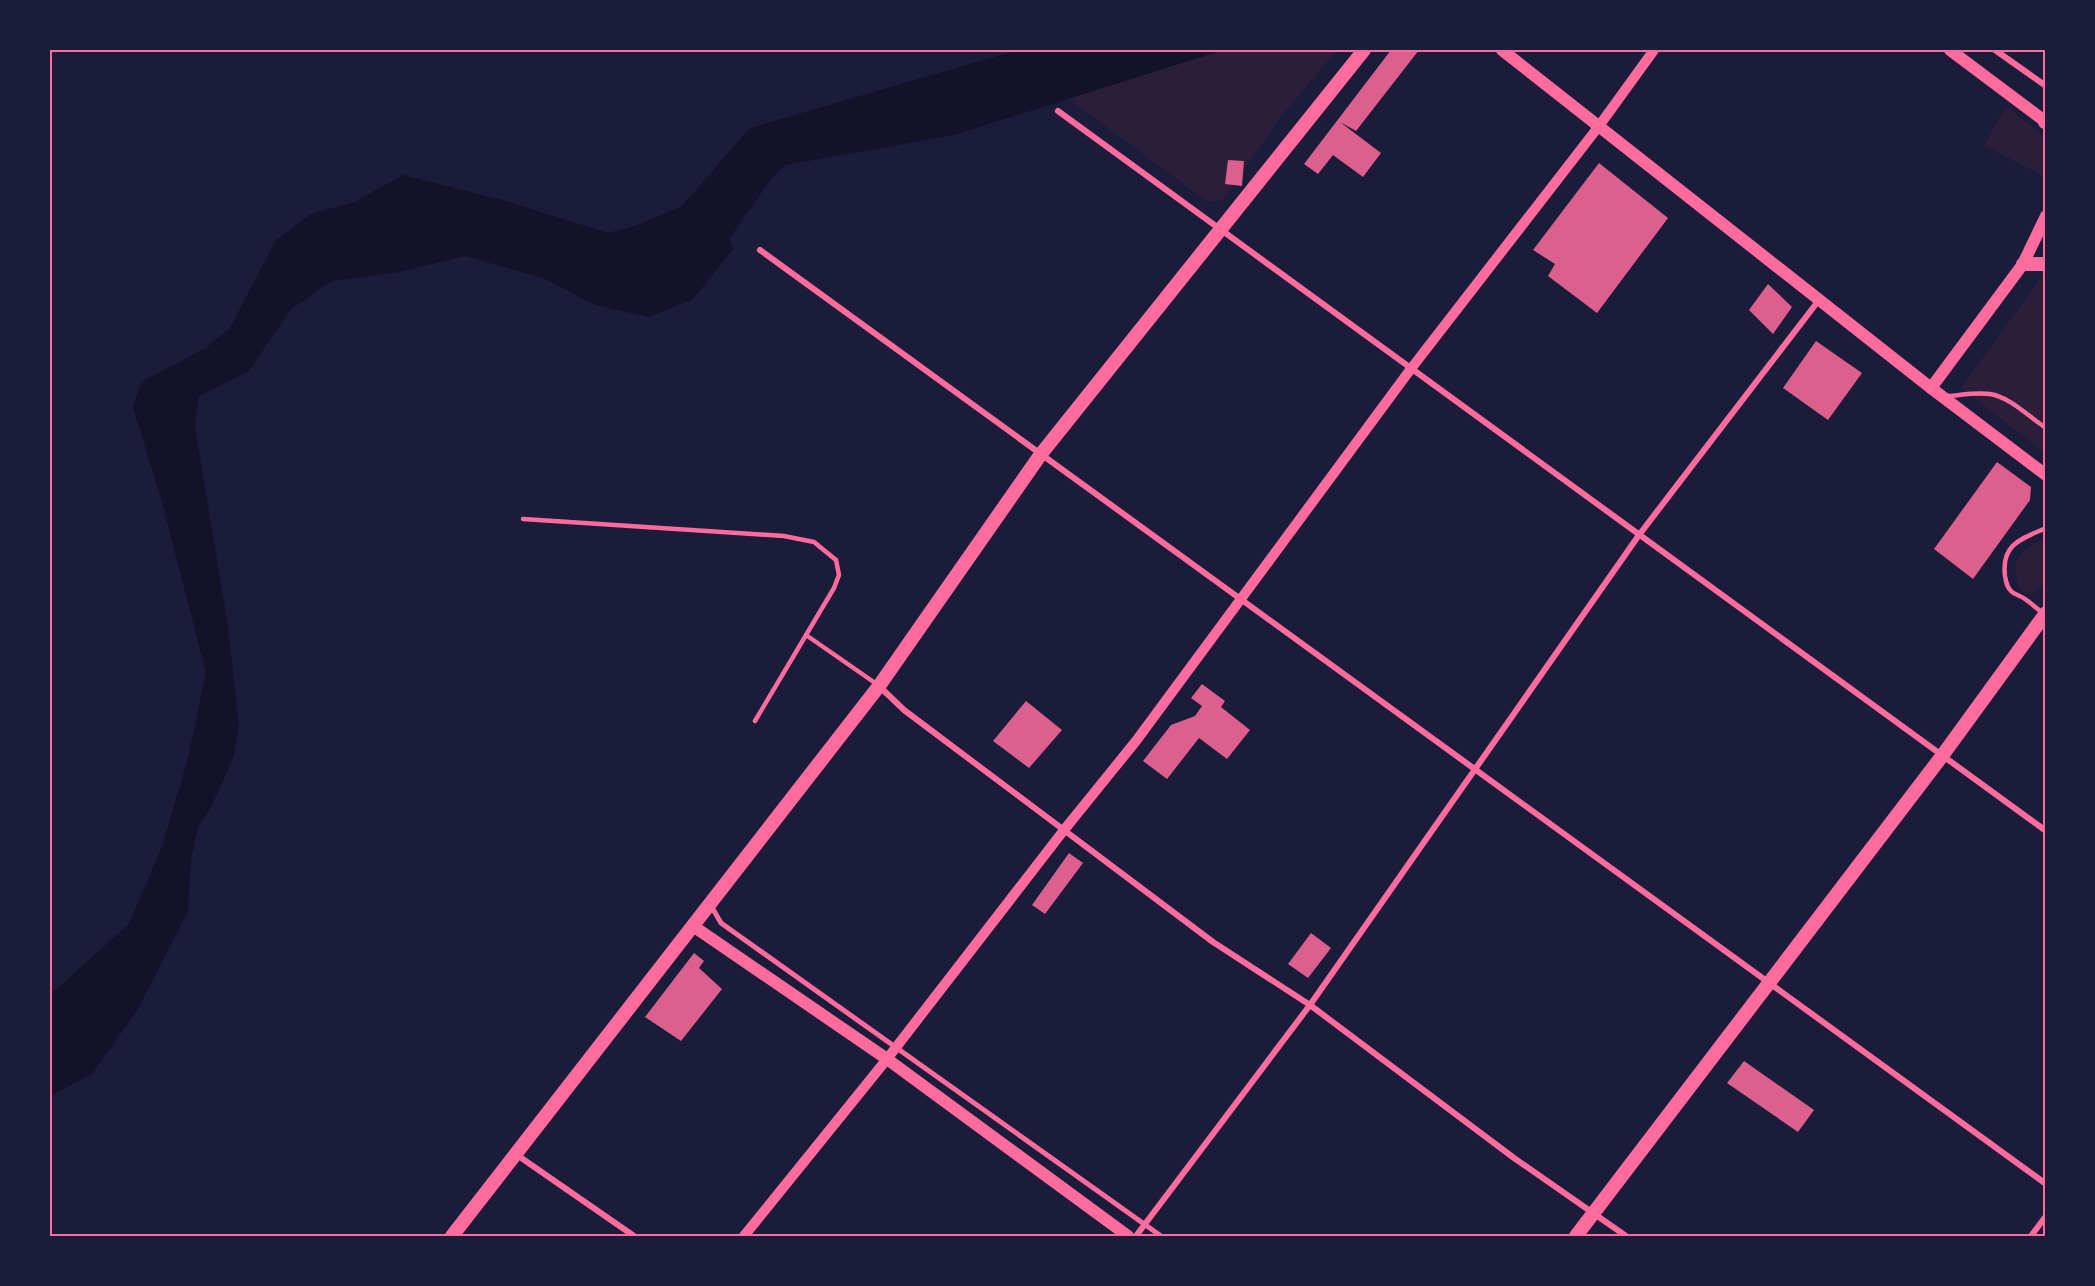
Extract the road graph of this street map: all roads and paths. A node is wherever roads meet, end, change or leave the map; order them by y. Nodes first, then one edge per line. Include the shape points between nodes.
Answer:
1 (1364, 50) edge
2 (1502, 50) edge
3 (1654, 50) edge
4 (1950, 50) edge
5 (1995, 50) edge
6 (2046, 87) edge
7 (1058, 111) dead end
8 (2046, 122) edge
9 (1599, 126) junction
10 (2046, 216) edge
11 (1221, 230) junction
12 (760, 250) dead end
13 (2023, 264) junction
14 (2046, 264) edge
15 (1819, 299) junction
16 (1410, 370) junction
17 (1931, 388) junction
18 (1942, 397) junction
19 (2046, 428) edge
20 (1041, 454) junction
21 (2046, 476) edge
22 (523, 519) dead end
23 (2046, 528) edge
24 (1639, 535) junction
25 (1239, 600) junction
26 (2045, 614) edge
27 (806, 634) junction
28 (879, 686) junction
29 (755, 720) dead end
30 (1942, 756) junction
31 (1476, 771) junction
32 (1064, 830) junction
33 (2046, 831) edge
34 (710, 904) junction
35 (693, 926) junction
36 (1769, 982) junction
37 (1310, 1005) junction
38 (894, 1048) junction
39 (887, 1059) junction
40 (516, 1154) junction
41 (2046, 1184) edge
42 (1594, 1212) junction
43 (2046, 1216) edge
44 (1144, 1225) junction
45 (452, 1236) edge
46 (634, 1236) edge
47 (744, 1236) edge
48 (1128, 1236) edge
49 (1136, 1236) edge
50 (1161, 1236) edge
51 (1576, 1236) edge
52 (1626, 1236) edge
53 (2031, 1236) edge

1 - 11 main road
2 - 9 main road
3 - 9 street
4 - 8 main road
5 - 6 street
7 - 11 street
9 - 15 main road
9 - 16 street
10 - 13 main road
11 - 16 street
11 - 20 main road
12 - 20 street
13 - 14 main road
13 - 17 main road
15 - 17 main road
15 - 24 street
16 - 24 street
16 - 25 street
17 - 18 main road
18 - 19 lane via 1992,394
18 - 21 main road
20 - 25 street
20 - 28 main road
22 - 27 lane via 784,536 814,542 836,560 839,575
23 - 26 lane via 2017,540 2005,558 2007,585
24 - 30 street
24 - 31 street
25 - 31 street
25 - 32 street via 1136,741
26 - 30 main road
27 - 28 lane
27 - 29 lane
28 - 32 street via 904,710
28 - 34 main road
30 - 33 street
30 - 36 main road
31 - 36 street
31 - 37 street
32 - 37 street via 1213,942
32 - 38 street
34 - 35 main road
34 - 38 street via 721,923
35 - 39 main road
35 - 40 main road
36 - 41 street
36 - 42 main road
37 - 42 street via 1514,1158
37 - 44 street
38 - 39 street
38 - 44 street
39 - 47 street
39 - 48 main road
40 - 45 main road
40 - 46 street
42 - 51 main road
42 - 52 street
43 - 53 street
44 - 49 street
44 - 50 street

